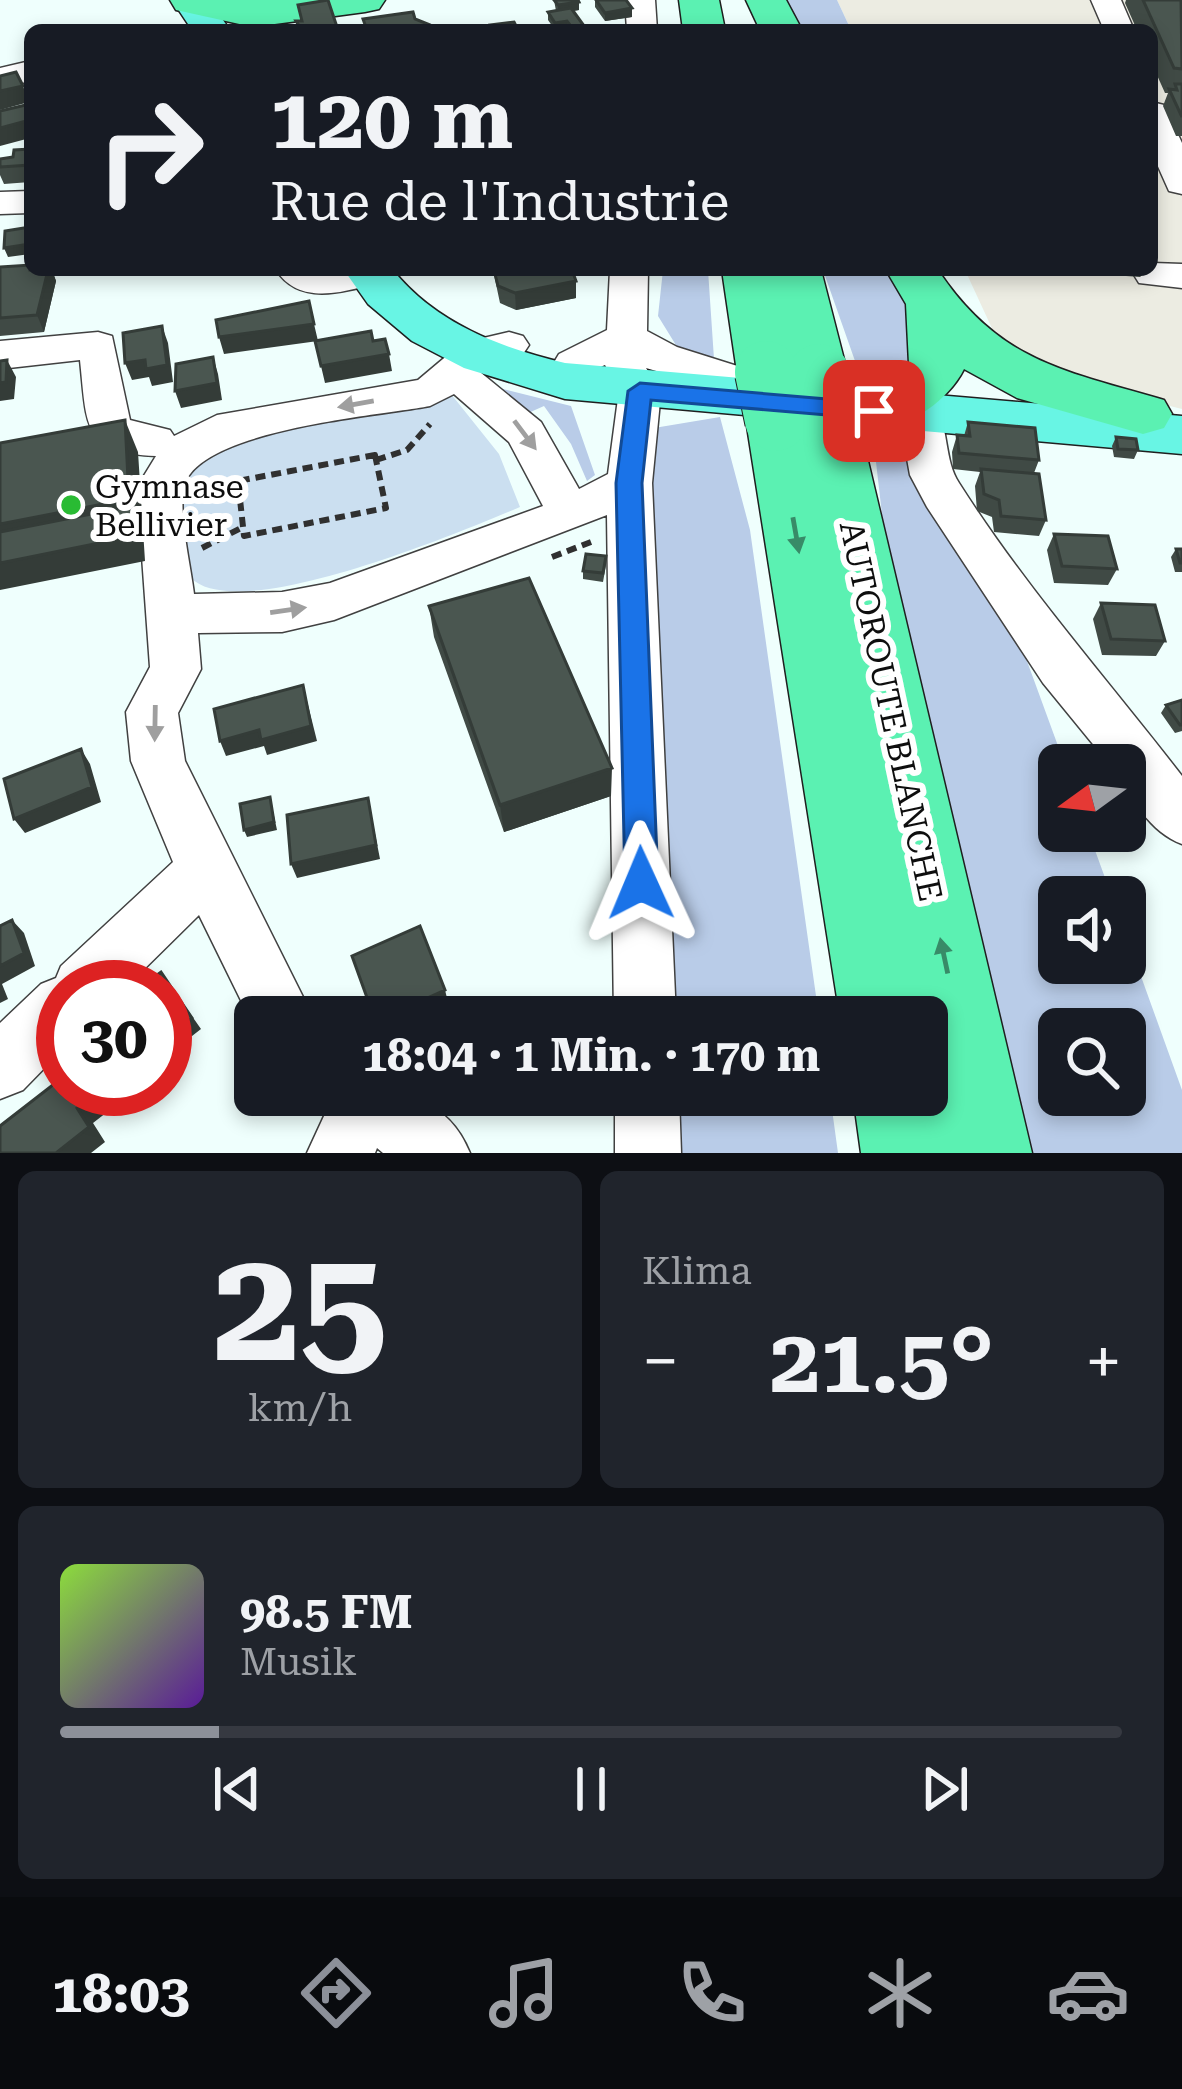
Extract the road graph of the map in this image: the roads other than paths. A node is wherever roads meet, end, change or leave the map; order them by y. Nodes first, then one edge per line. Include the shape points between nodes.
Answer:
1 (365, 0) edge
2 (200, 18) edge
3 (1158, 126) edge
4 (1182, 183) edge
5 (305, 276) edge
6 (355, 276) edge
7 (380, 276) edge
8 (629, 276) edge
9 (752, 276) edge
10 (797, 276) edge
11 (922, 288) edge
12 (0, 355) edge
13 (475, 366) junction
14 (629, 372) junction
15 (828, 399) junction
16 (1169, 422) edge
17 (217, 430) junction
18 (155, 441) junction
19 (629, 483) junction
20 (160, 487) junction
21 (570, 514) junction
22 (171, 614) junction
23 (1182, 819) edge
24 (206, 868) junction
25 (111, 960) edge
26 (271, 996) edge
27 (644, 996) edge
28 (881, 996) edge
29 (36, 1032) edge
30 (0, 1067) edge
31 (356, 1116) edge
32 (647, 1116) edge
33 (901, 1116) edge
34 (437, 1153) edge
35 (648, 1153) edge
36 (907, 1153) edge
37 (986, 1153) edge

1 - 2 highway
3 - 4 street
5 - 6 street via 319,284
7 - 13 main road via 404,310
8 - 14 street
9 - 15 highway, AUTOROUTE BLANCHE
10 - 15 highway, AUTOROUTE BLANCHE
11 - 15 highway via 942,344 940,367 926,385
11 - 16 highway via 973,351 1014,377
12 - 18 street via 98,345 109,427
13 - 14 main road
13 - 14 main road via 554,379
13 -> 17 street via 422,395
13 -> 21 street via 529,438
14 - 15 main road
14 - 15 main road
14 - 19 street
15 - 16 main road
15 - 23 street via 932,475 1060,668
15 -> 28 highway, AUTOROUTE BLANCHE
37 -> 15 highway, AUTOROUTE BLANCHE
17 - 18 street
17 - 20 street via 182,452
18 - 20 street
19 - 21 street
19 - 27 street
20 - 22 street
22 -> 21 street via 321,604
22 -> 24 street via 176,677 150,720 166,787
24 - 25 street
24 - 26 street
29 - 30 street
31 - 34 street
32 - 35 street
33 - 36 highway

